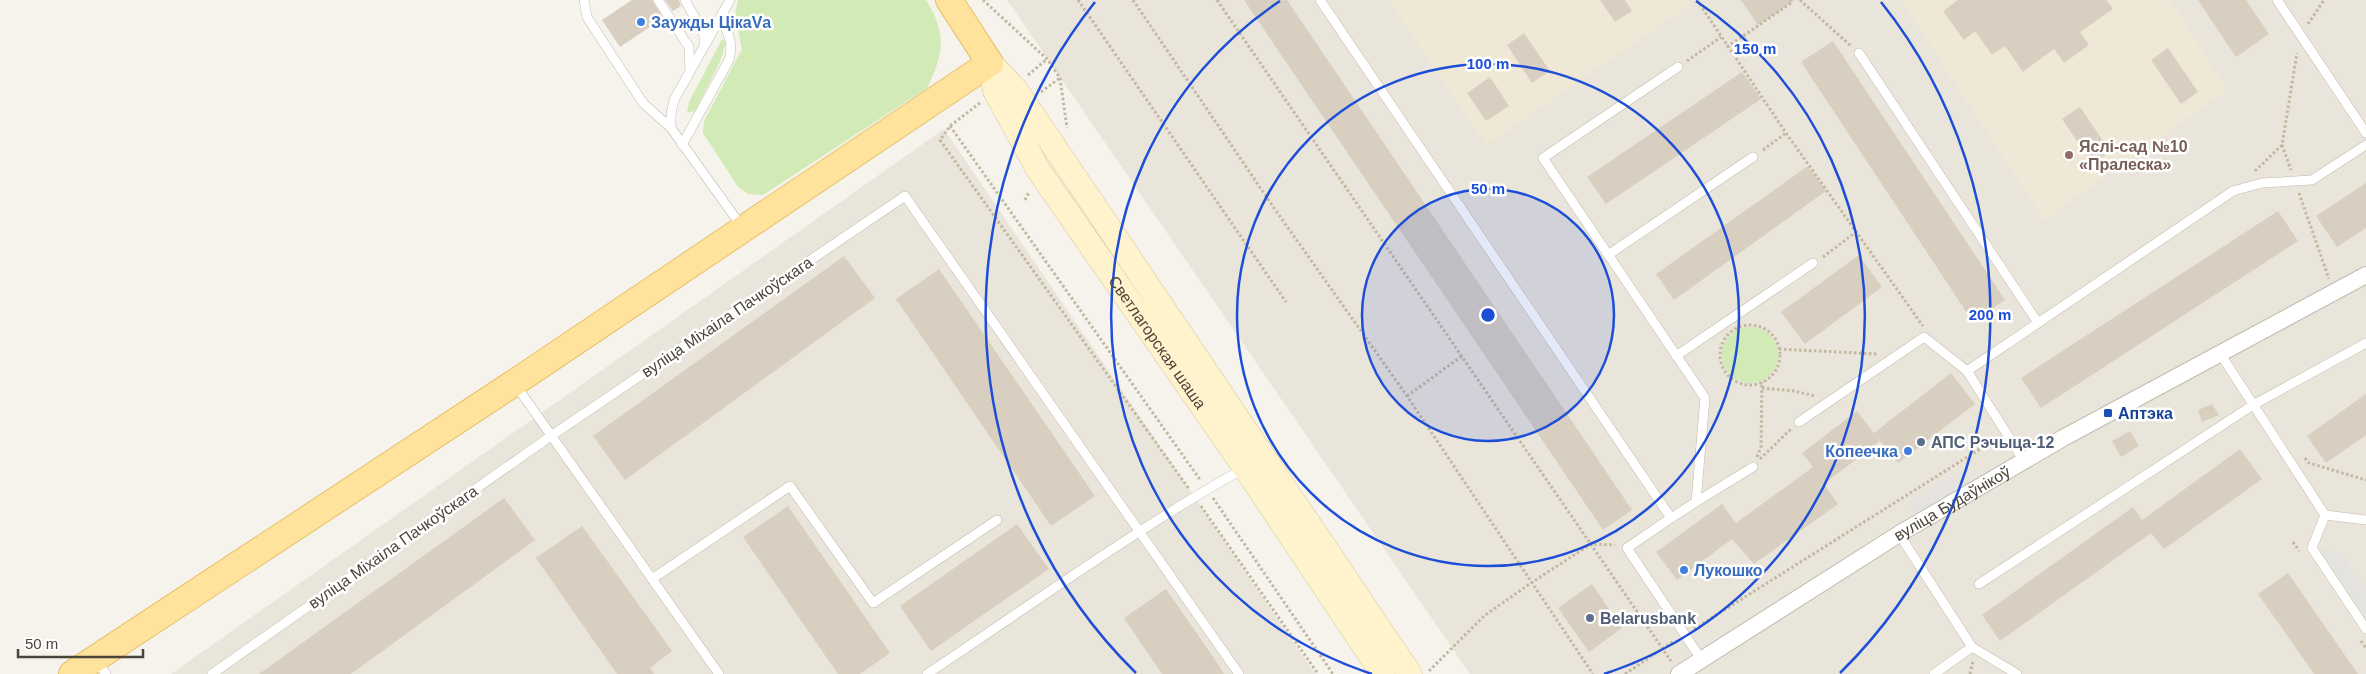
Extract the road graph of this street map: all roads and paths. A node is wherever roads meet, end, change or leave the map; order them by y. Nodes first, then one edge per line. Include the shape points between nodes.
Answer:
1 (584, 0) edge
2 (658, 0) edge
3 (685, 0) edge
4 (730, 0) edge
5 (949, 0) edge
6 (982, 0) edge
7 (1078, 0) edge
8 (1133, 0) edge
9 (1217, 0) edge
10 (1320, 0) edge
11 (1697, 0) edge
12 (1791, 0) edge
13 (1800, 0) edge
14 (2277, 0) edge
15 (2324, 0) edge
16 (721, 18) junction
17 (2300, 35) junction
18 (1721, 37) junction
19 (705, 44) junction
20 (1727, 47) junction
21 (1858, 53) joint
22 (1047, 59) junction
23 (990, 63) junction
24 (1678, 67) joint
25 (690, 69) junction
26 (1060, 78) junction
27 (1031, 82) dead end
28 (1034, 88) dead end
29 (950, 126) dead end
30 (671, 128) junction
31 (1067, 128) dead end
32 (1786, 133) junction
33 (2366, 133) edge
34 (940, 140) dead end
35 (682, 145) junction
36 (2282, 145) junction
37 (2366, 145) edge
38 (1753, 157) joint
39 (2294, 181) junction
40 (2234, 191) junction
41 (743, 228) junction
42 (1856, 232) junction
43 (1608, 255) junction
44 (1813, 263) joint
45 (2366, 275) edge
46 (2333, 292) junction
47 (1286, 302) dead end
48 (2038, 323) junction
49 (1924, 338) junction
50 (2366, 344) edge
51 (1779, 349) junction
52 (1899, 355) junction
53 (2221, 355) junction
54 (1462, 356) junction
55 (1676, 356) junction
56 (1967, 371) junction
57 (1762, 382) junction
58 (514, 383) junction
59 (1762, 388) junction
60 (1407, 396) junction
61 (1831, 400) junction
62 (2253, 405) junction
63 (1799, 422) joint
64 (2006, 432) junction
65 (551, 436) junction
66 (2301, 452) dead end
67 (2024, 462) junction
68 (1753, 467) junction
69 (1245, 468) junction
70 (2366, 480) edge
71 (1207, 489) junction
72 (1195, 498) junction
73 (1696, 502) junction
74 (2325, 515) junction
75 (1672, 518) junction
76 (997, 520) dead end
77 (2366, 520) edge
78 (1140, 532) junction
79 (1899, 534) junction
80 (1591, 544) junction
81 (1629, 546) junction
82 (652, 578) junction
83 (1531, 583) junction
84 (1979, 584) dead end
85 (2366, 629) edge
86 (1685, 634) junction
87 (1972, 647) junction
88 (1662, 649) junction
89 (1701, 659) junction
90 (101, 666) edge
91 (1433, 668) dead end
92 (72, 674) edge
93 (212, 674) edge
94 (719, 674) edge
95 (927, 674) edge
96 (1239, 674) edge
97 (1318, 674) edge
98 (1333, 674) edge
99 (1383, 674) edge
100 (1410, 674) edge
101 (1593, 674) edge
102 (1625, 674) edge
103 (1679, 674) edge
104 (1934, 674) edge
105 (2017, 674) edge

1 - 30 lane via 587,17 643,103
2 - 25 lane via 689,47
3 - 19 lane via 703,32
4 - 16 lane
5 - 23 main road, Светлагорская шаша
6 - 22 path
7 - 47 path
8 - 60 path
9 - 54 path
10 - 75 lane
11 - 18 path
12 - 20 path
13 - 21 path
14 - 17 lane
15 - 17 path
16 - 19 lane
16 - 35 lane via 731,39 732,50
17 - 33 lane
17 - 36 path
18 - 20 path
18 - 24 path
19 - 25 lane
20 - 32 path
21 - 48 lane
22 - 26 path
22 - 27 path via 1027,76
23 - 41 main road
23 - 69 main road, Светлагорская шаша via 995,91 1039,171
23 - 100 main road via 1016,90
24 - 43 lane via 1543,158
25 - 30 lane via 674,100
26 - 28 path via 1038,94
26 - 31 path
29 - 71 path
30 - 35 lane
32 - 38 path
32 - 42 path
34 - 72 path
35 - 41 lane
36 - 39 path
36 - 40 path
37 - 39 lane via 2312,180
38 - 43 lane
39 - 40 lane via 2262,182
39 - 46 path
40 - 48 lane
41 - 58 main road
42 - 44 path
42 - 49 path via 1923,325
43 - 55 lane
44 - 55 lane
45 - 46 street, вуліца Будаўнікоў
46 - 53 street, вуліца Будаўнікоў
48 - 56 lane
49 - 52 lane
49 - 56 lane
50 - 62 lane
51 - 52 path
51 - 57 path via 1778,366
51 - 57 path via 1771,333 1750,325 1733,330 1722,344 1721,361 1729,376 1744,384
52 - 61 lane
53 - 62 lane
53 - 67 street, вуліца Будаўнікоў via 2108,413
54 - 60 path
54 - 80 path
55 - 73 lane via 1705,398
56 - 64 lane
57 - 59 path
58 - 65 lane
58 - 90 main road
59 - 61 path via 1794,391
59 - 68 path via 1761,447
60 - 83 path
61 - 63 lane
62 - 74 lane
62 - 84 lane
63 - 68 path
64 - 67 lane
64 - 86 path
65 - 78 lane, вуліца Міхаіла Пачкоўскага via 905,196
65 - 82 lane
65 - 93 lane, вуліца Міхаіла Пачкоўскага
66 - 70 path via 2309,464
67 - 79 street, вуліца Будаўнікоў
68 - 73 lane
69 - 71 lane
69 - 99 main road, Светлагорская шаша
71 - 72 lane
71 - 98 path
72 - 78 lane
72 - 97 path
73 - 75 lane
74 - 77 lane
74 - 85 lane via 2312,548
75 - 81 lane
76 - 82 lane via 873,603 790,486
78 - 95 lane
78 - 96 lane
79 - 87 lane
79 - 89 street, вуліца Будаўнікоў
80 - 81 path
80 - 83 path
80 - 88 path
81 - 86 lane
82 - 94 lane
83 - 91 path via 1484,616
83 - 101 path
86 - 88 path
86 - 89 lane
87 - 104 lane
87 - 105 lane
88 - 102 path
88 - 103 path
89 - 103 street, вуліца Будаўнікоў
90 - 92 main road

